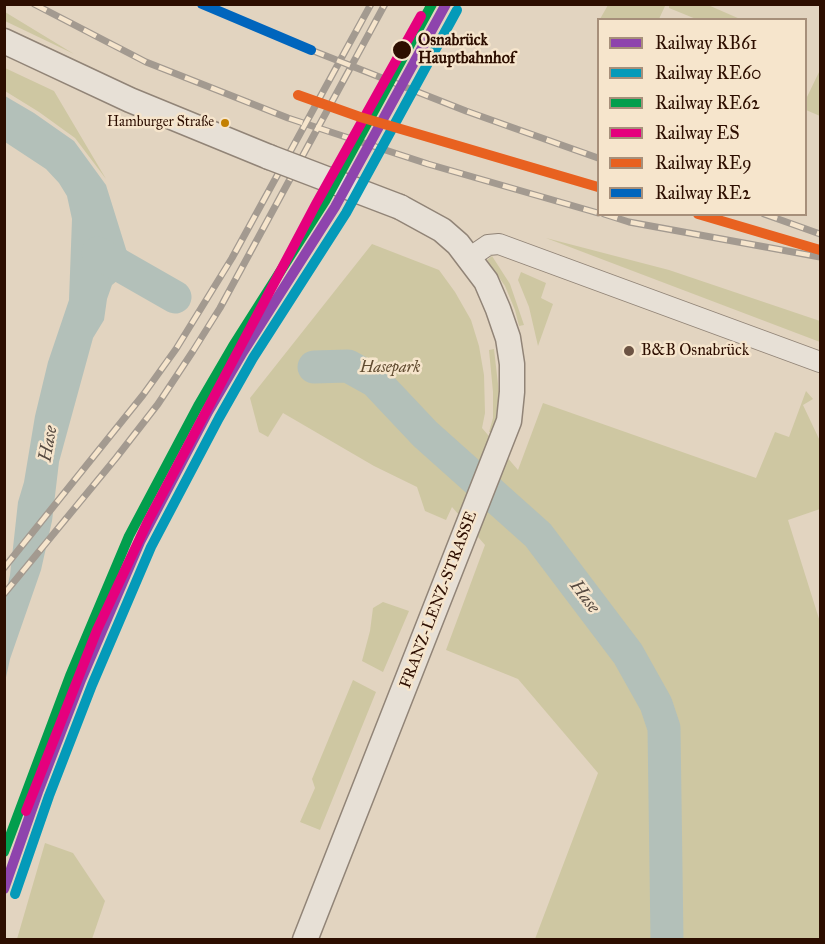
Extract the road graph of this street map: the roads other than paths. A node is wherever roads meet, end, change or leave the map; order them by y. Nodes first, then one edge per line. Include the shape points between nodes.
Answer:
1 (4, 41) edge
2 (470, 258) junction
3 (820, 362) edge
4 (305, 939) edge

1 - 2 street, bridge via 130,100 400,207 442,230
2 - 3 street via 488,245 499,244
2 - 4 street, FRANZ-LENZ-STRASSE via 486,281 508,338 512,364 508,421

